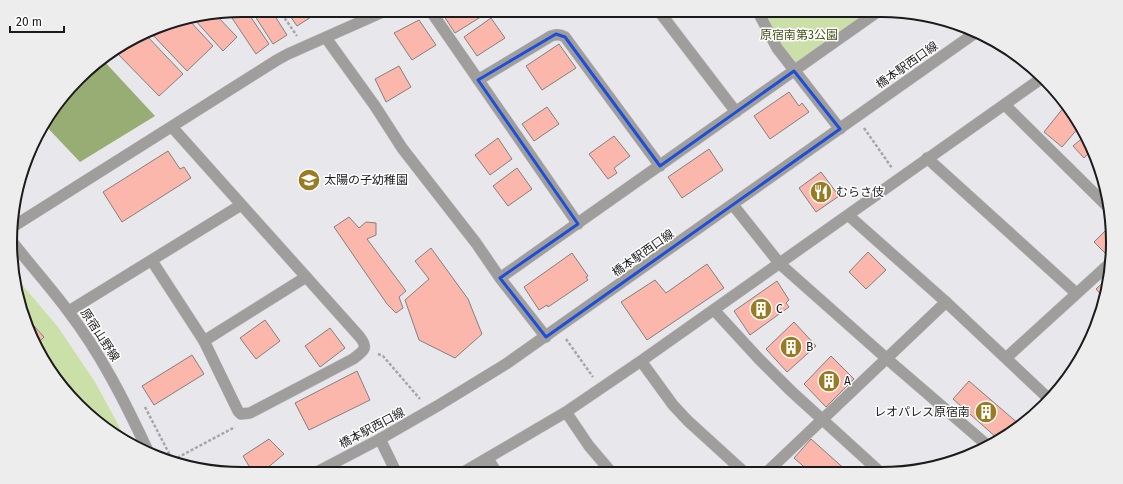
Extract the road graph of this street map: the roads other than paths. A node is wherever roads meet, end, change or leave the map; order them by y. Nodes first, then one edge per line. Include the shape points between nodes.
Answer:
1 (372, 17) edge
2 (435, 17) edge
3 (663, 17) edge
4 (761, 17) edge
5 (869, 17) edge
6 (971, 36) edge
7 (326, 38) junction
8 (794, 71) junction
9 (478, 80) junction
10 (1038, 81) edge
11 (1005, 105) junction
12 (736, 112) junction
13 (172, 127) junction
14 (840, 129) junction
15 (927, 158) junction
16 (660, 166) junction
17 (1102, 202) edge
18 (242, 205) junction
19 (733, 205) junction
20 (848, 215) junction
21 (17, 224) edge
22 (578, 224) junction
23 (17, 248) edge
24 (152, 261) junction
25 (780, 264) junction
26 (1105, 267) edge
27 (306, 277) junction
28 (500, 278) junction
29 (1076, 293) junction
30 (946, 302) junction
31 (714, 310) junction
32 (68, 311) junction
33 (546, 337) junction
34 (204, 341) junction
35 (886, 358) junction
36 (1006, 358) junction
37 (641, 361) junction
38 (1045, 395) edge
39 (566, 412) junction
40 (822, 420) junction
41 (380, 439) junction
42 (983, 443) edge
43 (145, 445) edge
44 (488, 459) junction
45 (326, 467) edge
46 (394, 467) edge
47 (473, 467) edge
48 (493, 467) edge
49 (607, 467) edge
50 (739, 467) edge
51 (772, 467) edge
52 (874, 467) edge

1 - 7 street
2 - 9 street
3 - 12 street
4 - 8 street via 777,48
5 - 8 street
6 - 14 street, 橋本駅西口線
7 - 13 street via 277,60
7 - 28 street via 402,148
8 - 12 street
8 - 14 street
9 - 16 street via 551,36 561,35
9 - 22 street
10 - 11 street
11 - 15 street
11 - 17 street
12 - 16 street
13 - 18 street
13 - 21 street
14 - 19 street, 橋本駅西口線
15 - 20 street
15 - 29 street
16 - 22 street
18 - 24 street
18 - 27 street
19 - 25 street
19 - 33 street, 橋本駅西口線
20 - 25 street
20 - 30 street
22 - 28 street
23 - 32 street, 原宿山野線
24 - 32 street
24 - 34 street
25 - 31 street
25 - 35 street
26 - 29 street
27 - 34 street
27 - 34 street via 364,343 364,349 353,359 250,413 241,414
28 - 33 street
29 - 36 street
30 - 35 street
30 - 36 street
31 - 37 street
31 - 40 street via 759,359
32 - 43 street, 原宿山野線 via 109,373
33 - 41 street, 橋本駅西口線 via 500,368
35 - 40 street
35 - 42 street
36 - 38 street
37 - 39 street
37 - 50 street via 673,405
39 - 44 street
39 - 49 street
40 - 51 street
40 - 52 street
41 - 45 street, 橋本駅西口線
41 - 46 street
44 - 47 street
44 - 48 street

